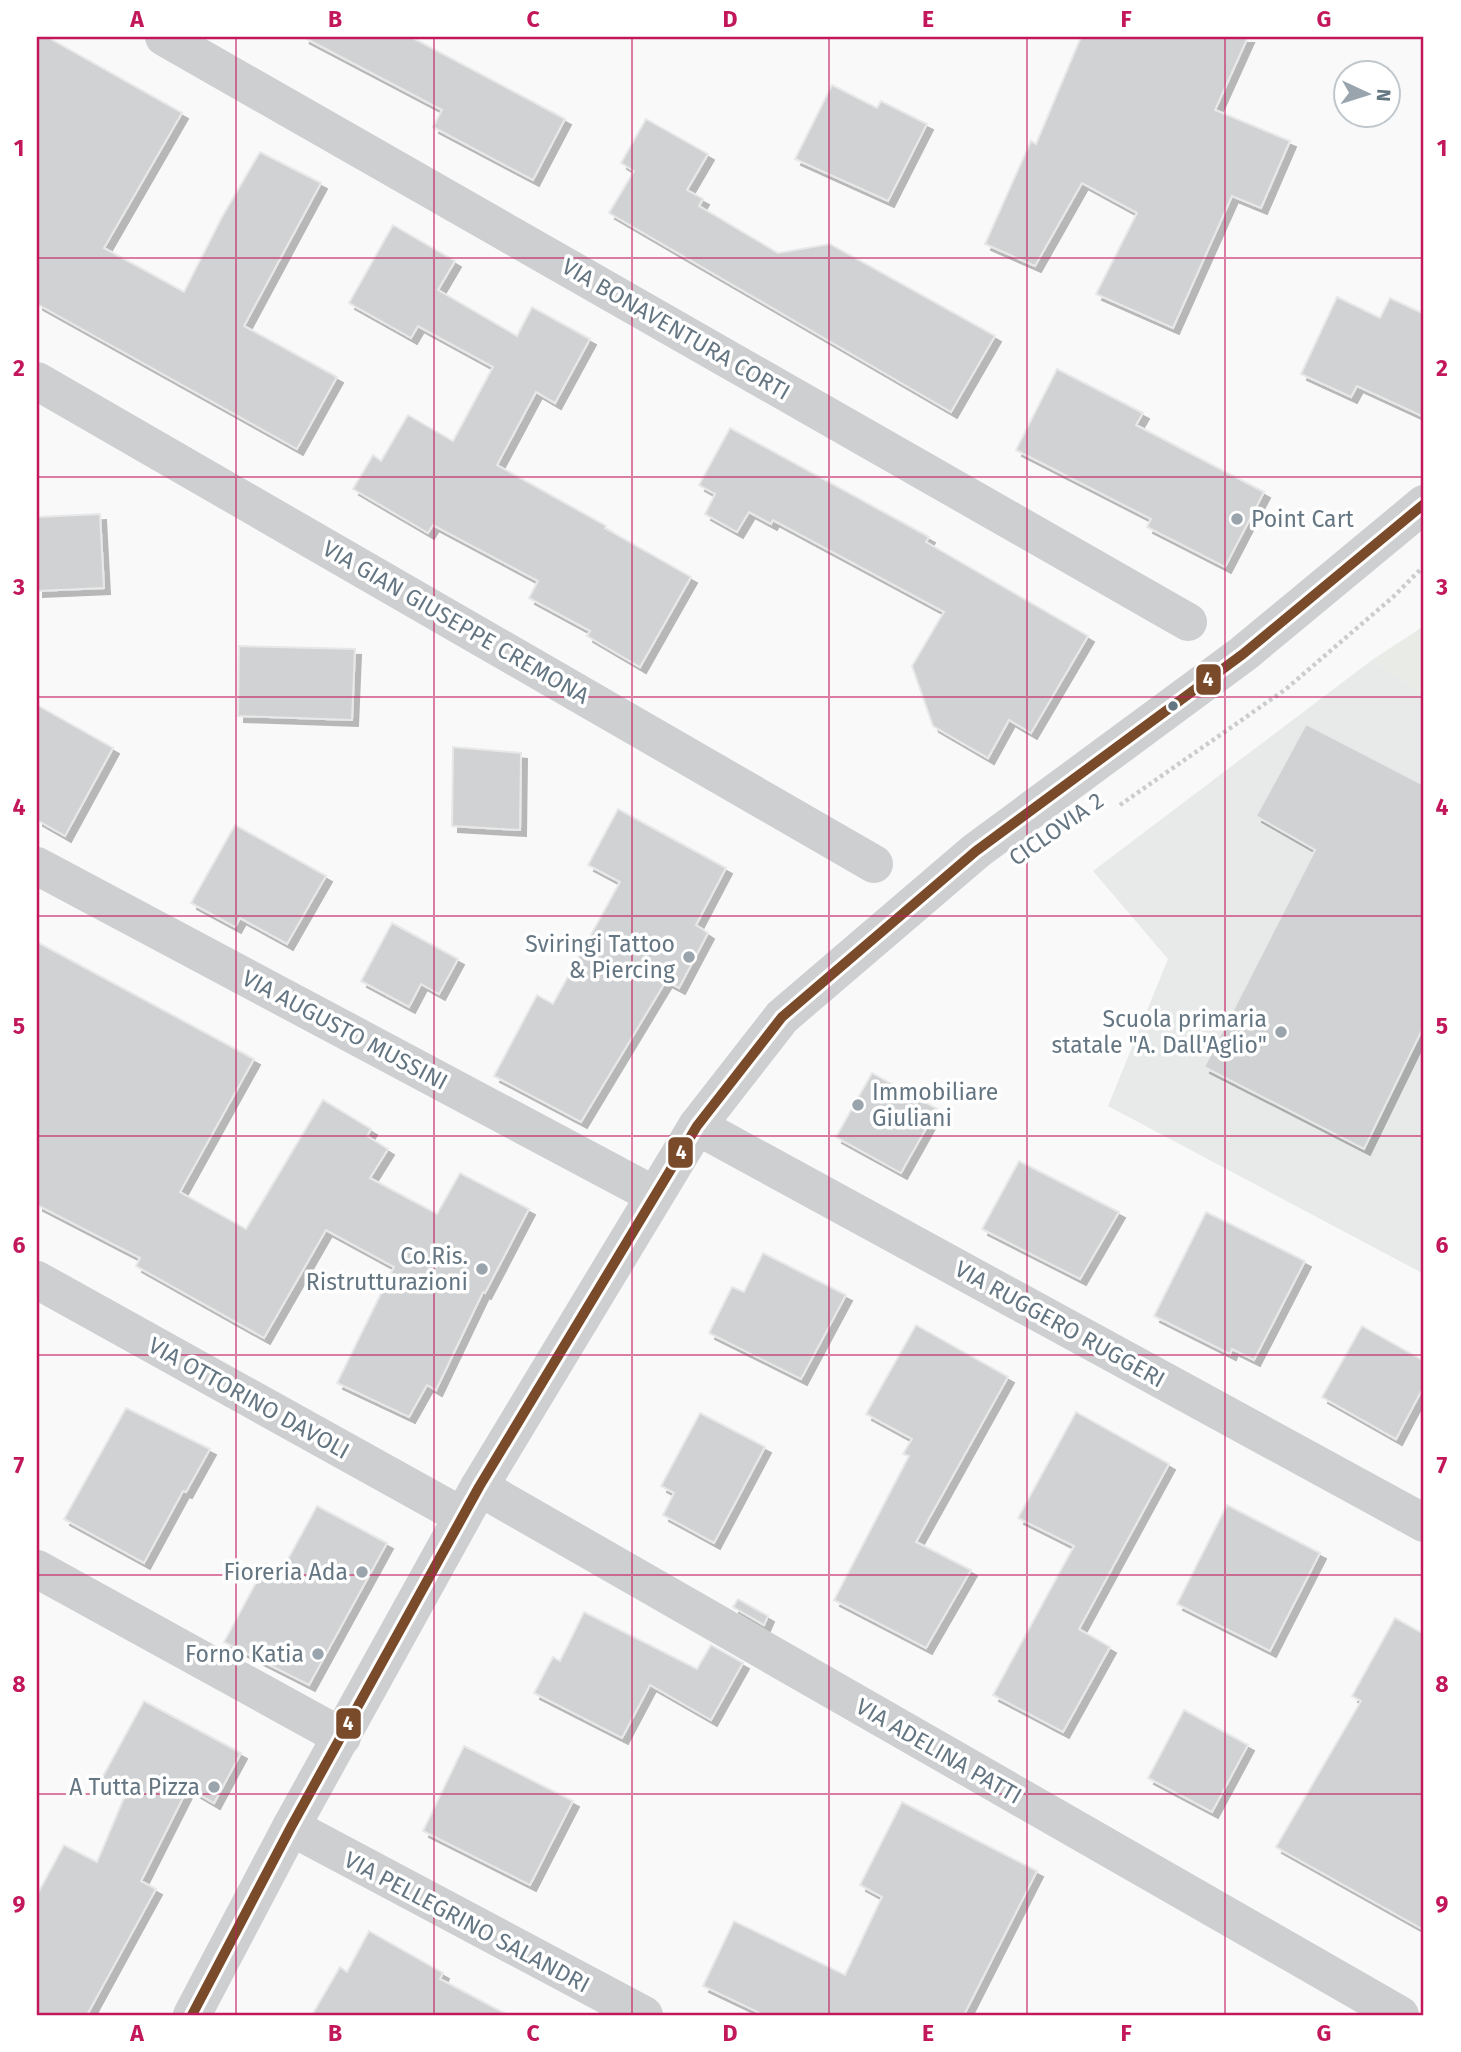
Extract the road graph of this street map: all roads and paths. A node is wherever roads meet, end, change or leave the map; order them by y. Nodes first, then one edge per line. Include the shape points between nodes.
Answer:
1 (164, 37) edge
2 (37, 381) edge
3 (1424, 504) edge
4 (1424, 566) edge
5 (1188, 622) dead end
6 (1118, 807) dead end
7 (874, 864) dead end
8 (37, 866) edge
9 (697, 1126) junction
10 (654, 1195) junction
11 (37, 1280) edge
12 (470, 1501) junction
13 (1424, 1523) edge
14 (37, 1569) edge
15 (342, 1737) junction
16 (291, 1827) junction
17 (191, 2015) edge
18 (644, 2015) edge
19 (1400, 2015) edge

1 - 5 street, VIA BONAVENTURA CORTI
2 - 7 street, VIA GIAN GIUSEPPE CREMONA
3 - 9 street via 1243,654 976,851 792,1008
4 - 6 path, CICLOVIA 2 via 1286,689
8 - 10 street, VIA AUGUSTO MUSSINI
9 - 10 street
9 - 13 street, VIA RUGGERO RUGGERI
10 - 12 street
11 - 12 street, VIA OTTORINO DAVOLI
12 - 15 street
12 - 19 street, VIA ADELINA PATTI
14 - 15 street
15 - 16 street
16 - 17 street
16 - 18 street, VIA PELLEGRINO SALANDRI

